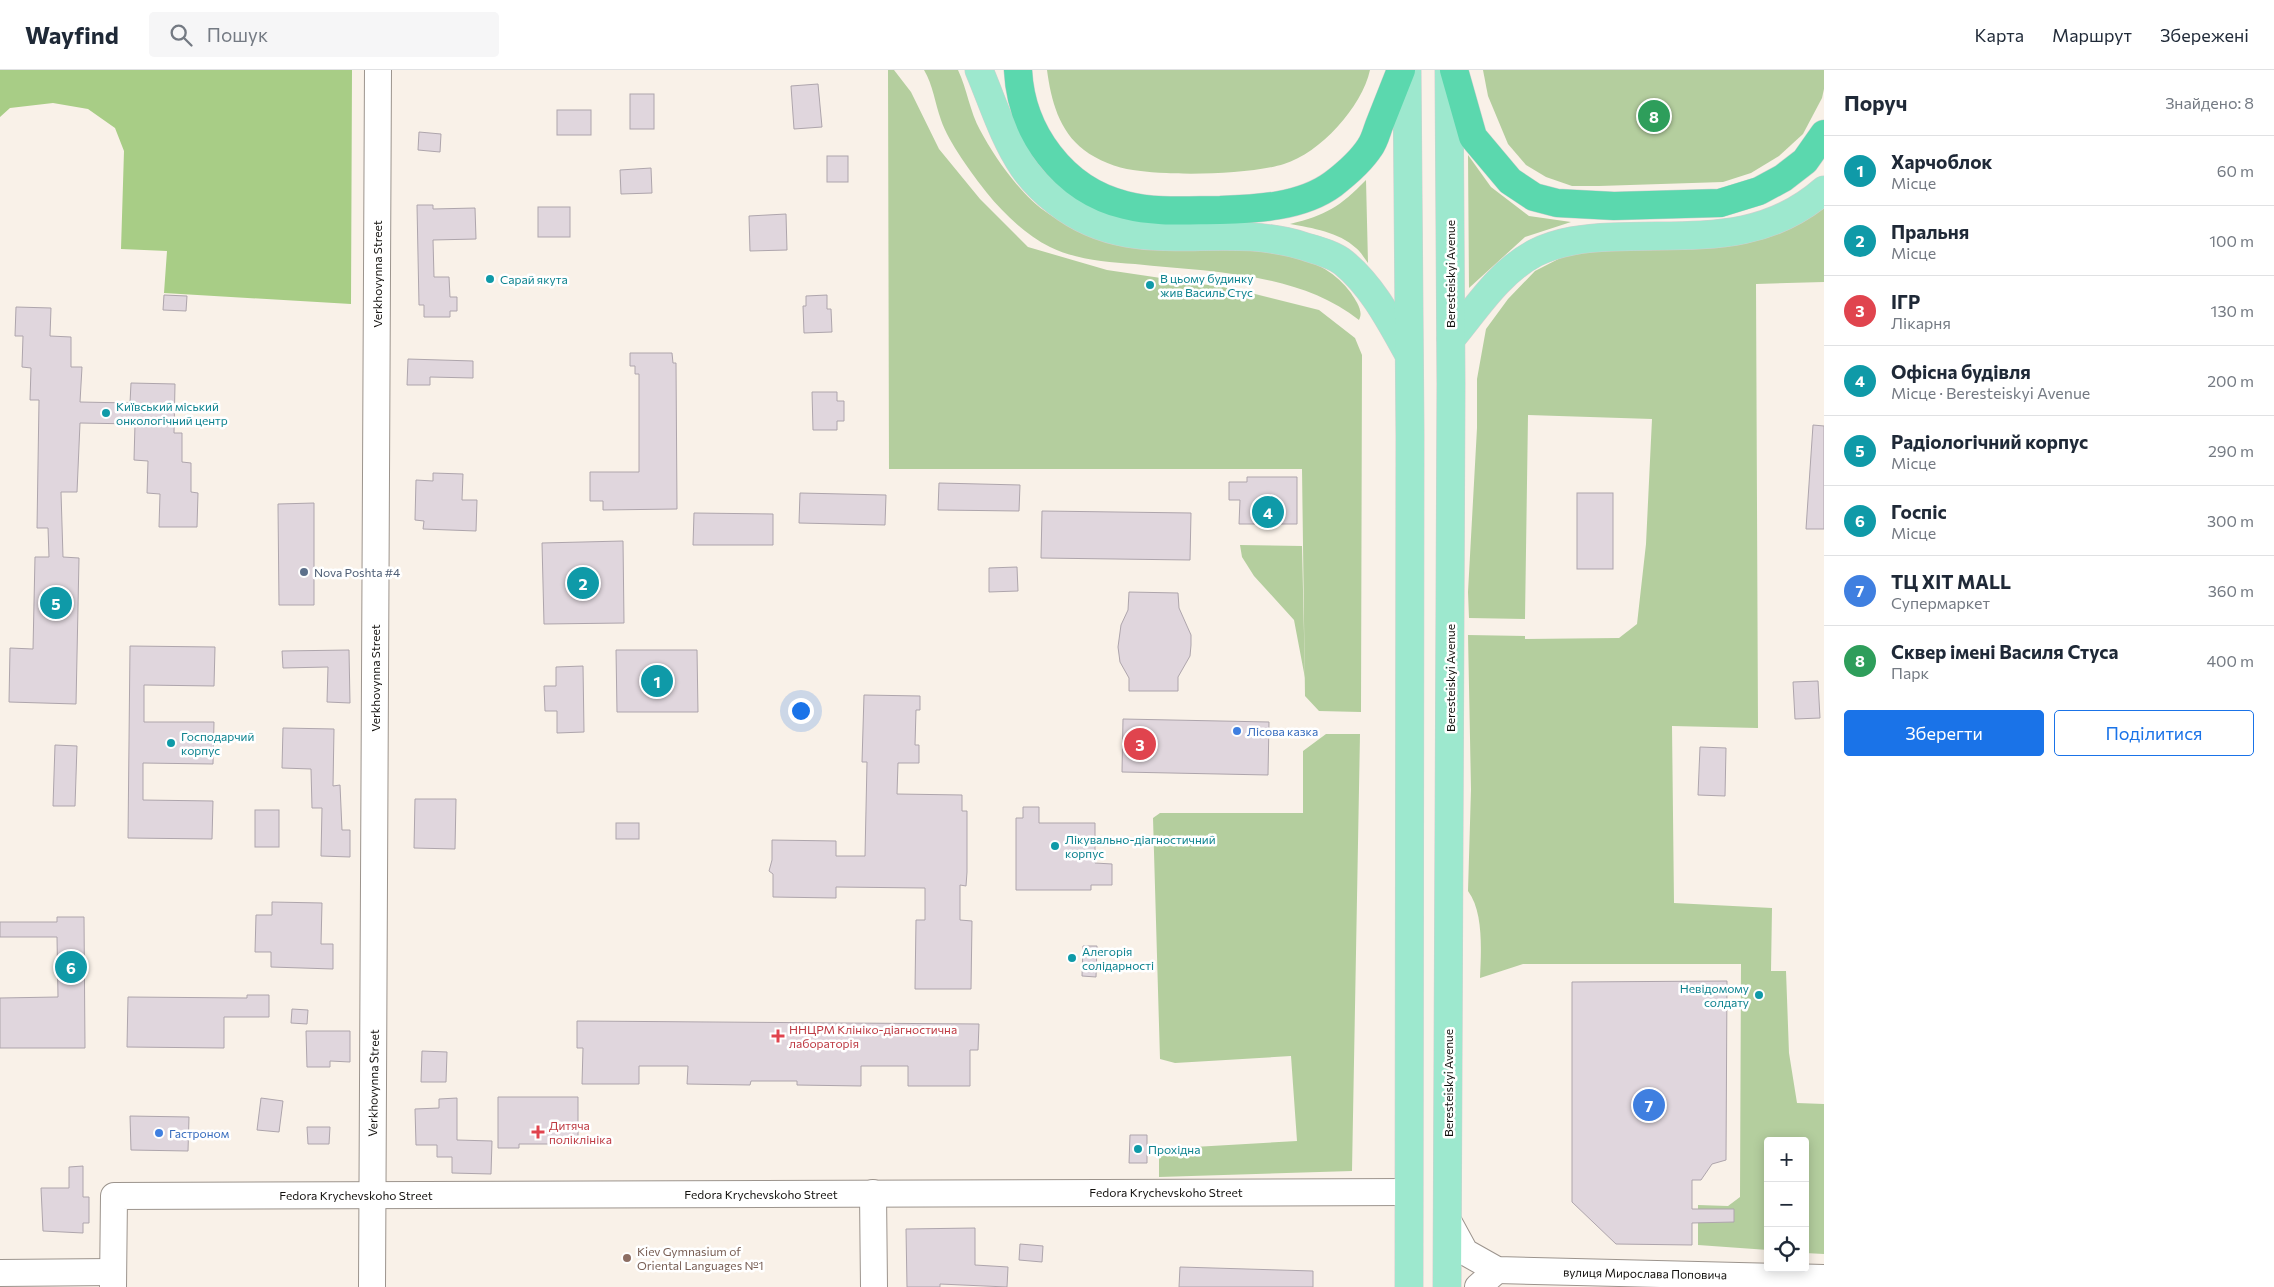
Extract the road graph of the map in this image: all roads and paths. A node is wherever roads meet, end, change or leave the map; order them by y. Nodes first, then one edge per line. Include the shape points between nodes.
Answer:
1 (378, 70) edge
2 (979, 70) edge
3 (1018, 70) edge
4 (1401, 70) edge
5 (1407, 70) edge
6 (1449, 70) edge
7 (1454, 70) edge
8 (1824, 134) edge
9 (1824, 190) edge
10 (1451, 339) junction
11 (1410, 356) junction
12 (1409, 1192) junction
13 (873, 1193) junction
14 (372, 1195) junction
15 (1447, 1219) junction
16 (1497, 1270) junction
17 (0, 1272) edge
18 (1824, 1278) edge
19 (113, 1279) edge
20 (372, 1287) edge
21 (874, 1287) edge
22 (1409, 1287) edge
23 (1447, 1287) edge
24 (1478, 1287) edge

1 - 14 street, Verkhovynna Street
2 - 11 main road via 1005,136 1023,168 1043,191 1068,210 1094,225 1121,233 1149,237 1266,238 1319,251 1343,262 1362,280 1387,314
3 - 4 highway via 1019,90 1027,117 1057,165 1077,183 1100,196 1125,205 1157,210 1258,208 1309,196 1331,186 1371,146
5 - 11 main road
6 - 10 main road, Beresteiskyi Avenue
7 - 8 highway via 1473,137 1510,182 1534,197 1557,203 1614,206 1720,203 1759,191 1783,178 1805,161
9 - 10 main road via 1809,203 1770,223 1741,232 1713,236 1584,238 1556,244 1508,271
10 - 15 main road, Beresteiskyi Avenue
11 - 12 main road
12 - 13 street, Fedora Krychevskoho Street
12 - 22 main road
13 - 14 street, Fedora Krychevskoho Street
13 - 21 street
14 - 19 street, Fedora Krychevskoho Street via 114,1196
14 - 20 street, Verkhovynna Street
15 - 16 street, вулиця Мирослава Поповича via 1465,1252
15 - 23 main road, Beresteiskyi Avenue
16 - 18 street, вулиця Мирослава Поповича
16 - 24 street
17 - 19 street

